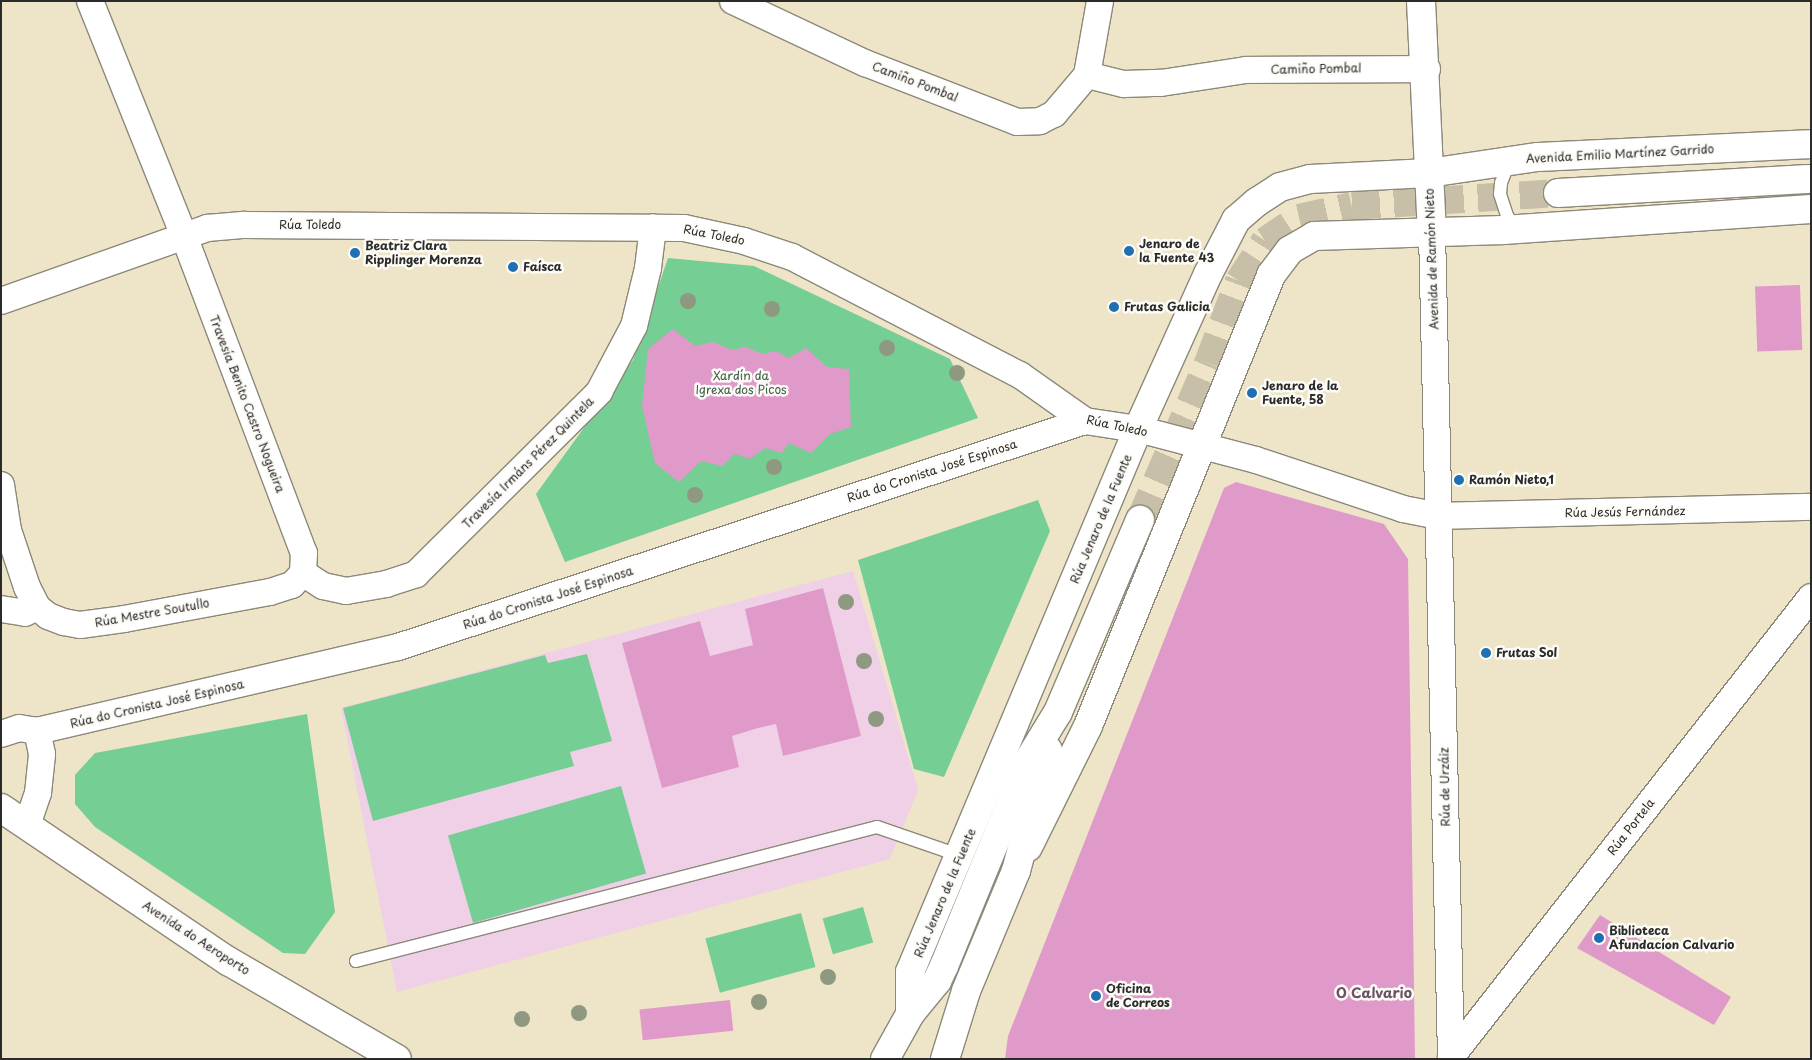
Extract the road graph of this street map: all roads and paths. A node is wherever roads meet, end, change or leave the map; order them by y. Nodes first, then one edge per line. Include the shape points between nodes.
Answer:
1 (90, 1) edge
2 (733, 1) edge
3 (1100, 1) edge
4 (1421, 1) edge
5 (1427, 68) junction
6 (1087, 75) junction
7 (1811, 144) edge
8 (1510, 160) junction
9 (1429, 173) junction
10 (1811, 179) edge
11 (1558, 193) tunnel mouth
12 (1811, 210) edge
13 (653, 227) junction
14 (1518, 229) junction
15 (1432, 232) junction
16 (184, 236) junction
17 (1, 301) edge
18 (1085, 420) junction
19 (1138, 429) junction
20 (1201, 447) junction
21 (1, 484) edge
22 (1811, 507) edge
23 (1438, 516) junction
24 (1140, 520) tunnel mouth
25 (303, 573) junction
26 (1811, 597) edge
27 (38, 607) junction
28 (1, 609) edge
29 (1058, 712) junction
30 (37, 731) junction
31 (1, 734) edge
32 (1, 808) edge
33 (27, 825) junction
34 (961, 856) junction
35 (1016, 871) junction
36 (356, 961) dead end
37 (910, 1014) junction
38 (1451, 1058) edge
39 (397, 1059) edge
40 (885, 1059) edge
41 (945, 1059) edge

1 - 16 street
2 - 6 street, Camiño Pombal via 865,63 1017,122 1040,121 1054,114
3 - 6 street
4 - 5 main road, Avenida de Ramón Nieto
5 - 6 street, Camiño Pombal via 1246,70 1161,83 1124,84
5 - 9 main road, Avenida de Ramón Nieto
7 - 8 main road, Avenida Emilio Martínez Garrido
8 - 9 main road, Avenida Emilio Martínez Garrido
8 - 14 lane via 1500,183 1500,194 1507,216
9 - 15 main road, Avenida de Ramón Nieto
9 - 19 main road, Rúa Jenaro de la Fuente via 1310,179 1280,187 1236,220
10 - 11 main road
12 - 14 main road
13 - 16 street, Rúa Toledo via 246,225 207,228
13 - 18 street, Rúa Toledo via 720,234 792,257 1020,375
13 - 25 street, Travesía Irmáns Pérez Quintela via 648,268 634,326 599,392 416,574 386,584 346,591 323,586
14 - 15 main road
15 - 20 main road via 1314,236 1290,250 1271,275
15 - 23 street, Avenida de Ramón Nieto
16 - 17 street
16 - 25 street, Travesía Benito Castro Nogueira via 304,553
18 - 19 street, Rúa Toledo
18 - 30 street, Rúa do Cronista José Espinosa via 398,648
19 - 20 street, Rúa Toledo
19 - 34 main road, Rúa Jenaro de la Fuente
20 - 23 street, Rúa Toledo via 1256,460 1404,509
20 - 35 main road via 1088,726
21 - 27 street via 8,530
22 - 23 street, Rúa Jesús Fernández
23 - 38 street, Rúa de Urzáiz
24 - 29 main road
25 - 27 street, Rúa Mestre Soutullo via 292,585 270,592 80,625 48,616
26 - 38 street, Rúa Portela
27 - 28 street via 25,614
29 - 35 main road
29 - 37 main road, Rúa Jenaro de la Fuente via 1028,761 937,981
30 - 31 street, Rúa do Cronista José Espinosa via 19,728
30 - 33 street via 42,754 38,793
32 - 33 main road, Avenida do Aeroporto
33 - 39 main road, Avenida do Aeroporto via 228,961
34 - 36 lane via 877,827
34 - 37 main road, Rúa Jenaro de la Fuente via 910,972
35 - 41 main road via 966,991
37 - 40 main road, Rúa Jenaro de la Fuente

